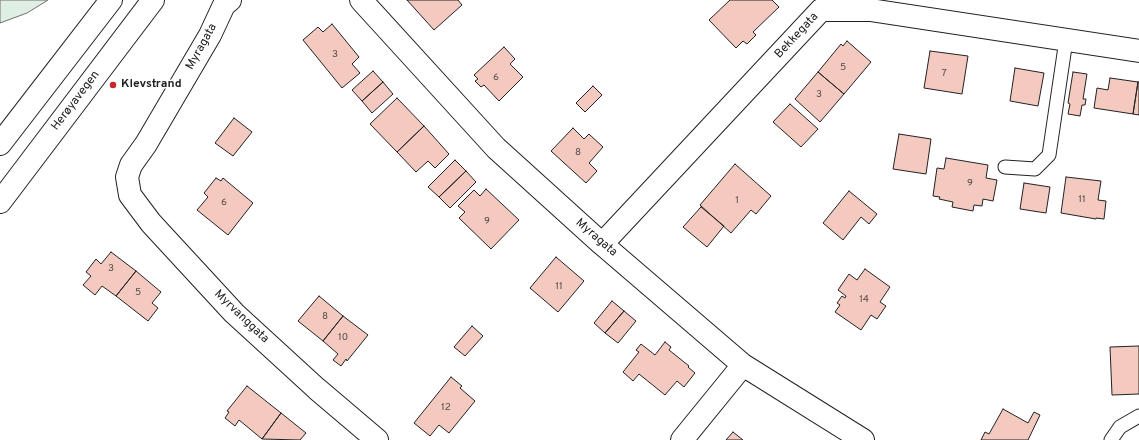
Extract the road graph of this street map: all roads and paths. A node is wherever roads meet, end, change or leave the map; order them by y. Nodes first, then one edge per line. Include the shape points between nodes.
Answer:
1 (111, 0) edge
2 (153, 0) edge
3 (230, 0) edge
4 (361, 0) edge
5 (817, 5) edge
6 (1066, 40) junction
7 (1139, 52) edge
8 (0, 144) edge
9 (1005, 167) dead end
10 (127, 177) joint
11 (0, 202) edge
12 (602, 244) junction
13 (743, 364) junction
14 (1139, 416) edge
15 (377, 440) edge
16 (682, 440) edge
17 (863, 440) edge
18 (1111, 440) edge

1 - 8 main road
2 - 11 main road, Herøyavegen
3 - 10 main road, Myragata via 224,5 210,35 131,165
4 - 12 main road, Myragata via 496,148
5 - 6 main road, Bekkegata via 870,10
5 - 12 main road, Bekkegata
6 - 7 main road, Bekkegata
6 - 9 lane via 1050,155 1035,169
10 - 15 main road, Myrvanggata via 130,195 151,223 234,312 317,389
12 - 13 main road, Myragata
13 - 16 main road
13 - 17 main road, Myragata
14 - 18 lane via 1120,427

